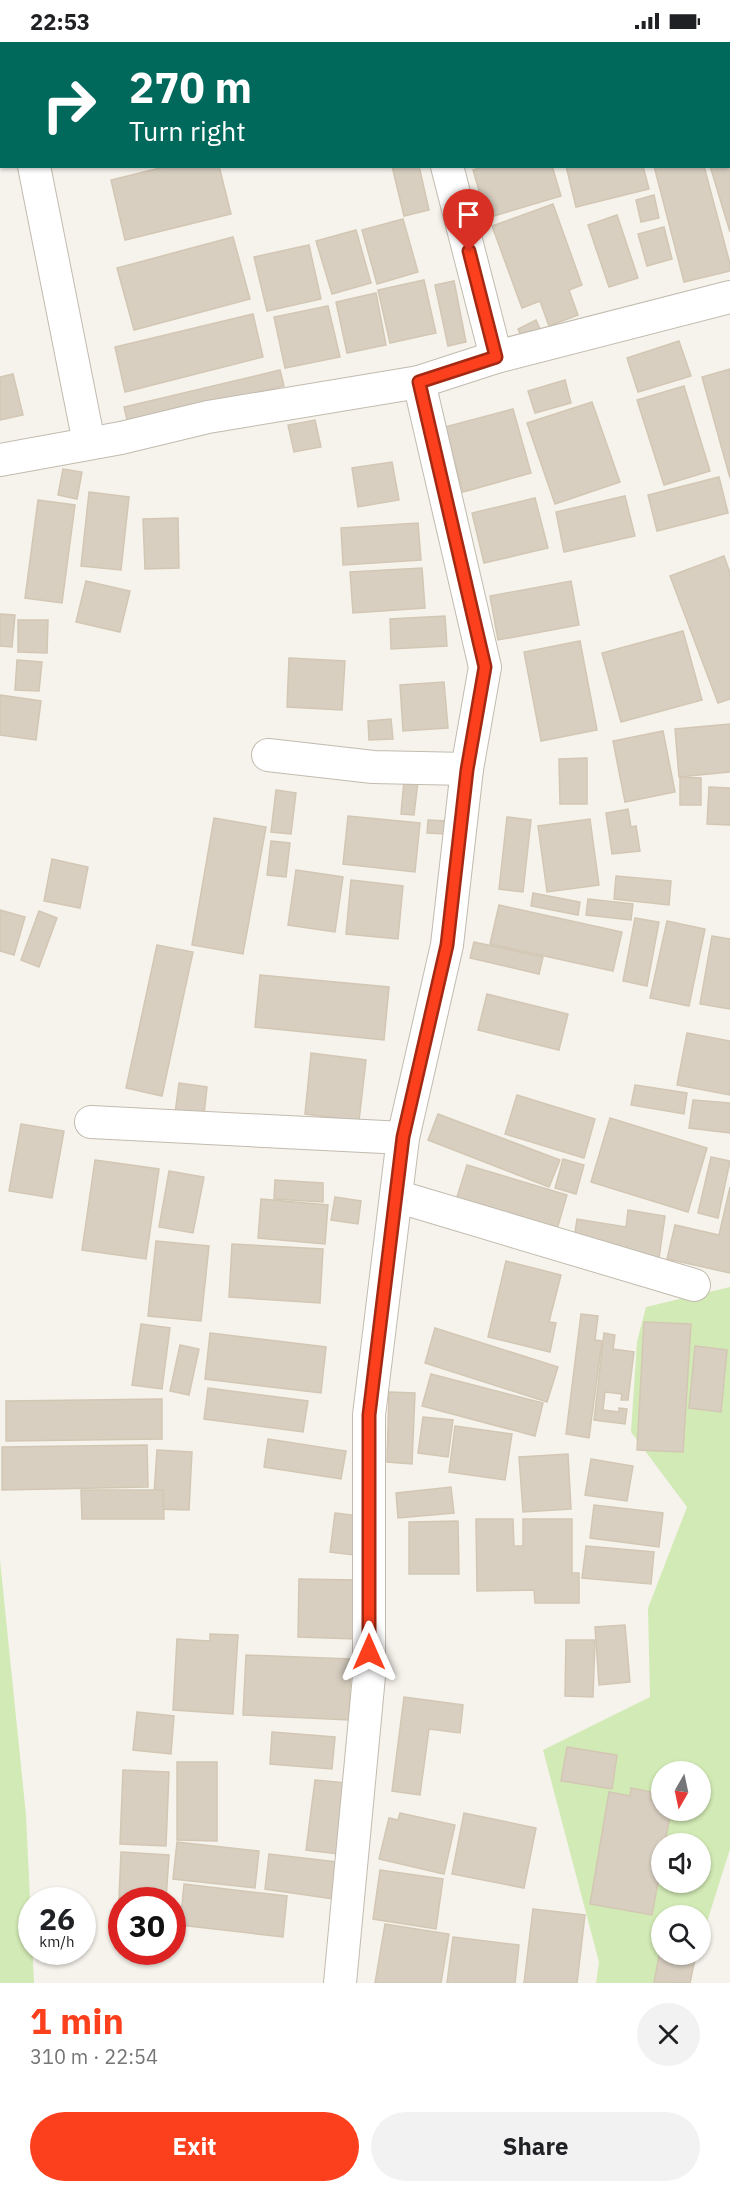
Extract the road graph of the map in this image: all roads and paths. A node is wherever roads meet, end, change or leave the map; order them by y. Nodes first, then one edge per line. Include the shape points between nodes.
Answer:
1 (34, 168) edge
2 (448, 168) edge
3 (730, 297) edge
4 (496, 357) junction
5 (419, 382) junction
6 (89, 443) junction
7 (0, 460) edge
8 (268, 755) dead end
9 (467, 770) junction
10 (91, 1122) dead end
11 (403, 1137) junction
12 (396, 1196) junction
13 (694, 1285) dead end
14 (339, 1983) edge

1 - 6 street
2 - 4 street
3 - 4 street
4 - 5 street
5 - 6 street via 208,417
5 - 9 street via 485,667
6 - 7 street
8 - 9 street via 373,767
9 - 11 street via 447,945
10 - 11 street
11 - 12 street
12 - 13 street
12 - 14 street via 369,1415 369,1676

